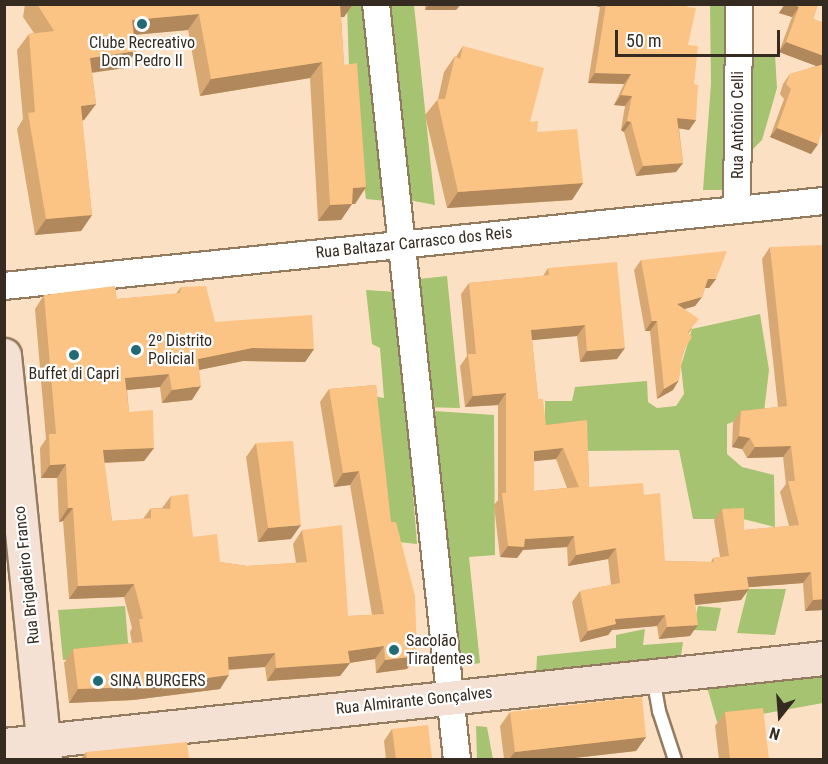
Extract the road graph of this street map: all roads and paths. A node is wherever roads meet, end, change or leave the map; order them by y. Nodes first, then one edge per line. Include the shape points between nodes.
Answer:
1 (376, 4) edge
2 (739, 4) edge
3 (824, 201) edge
4 (737, 210) junction
5 (402, 245) junction
6 (4, 286) edge
7 (4, 355) edge
8 (824, 658) edge
9 (653, 676) junction
10 (450, 697) junction
11 (4, 745) edge
12 (44, 750) edge
13 (457, 759) edge
14 (675, 759) edge

1 - 5 street
2 - 4 street, Rua Antônio Celli
3 - 4 street, Rua Baltazar Carrasco dos Reis
4 - 5 street, Rua Baltazar Carrasco dos Reis
5 - 6 street, Rua Baltazar Carrasco dos Reis
5 - 10 street
7 - 12 street, Rua Brigadeiro Franco
8 - 9 street, Rua Almirante Gonçalves
9 - 10 street, Rua Almirante Gonçalves
9 - 14 lane via 659,711
10 - 12 street, Rua Almirante Gonçalves
10 - 13 street
11 - 12 street, Rua Almirante Gonçalves

